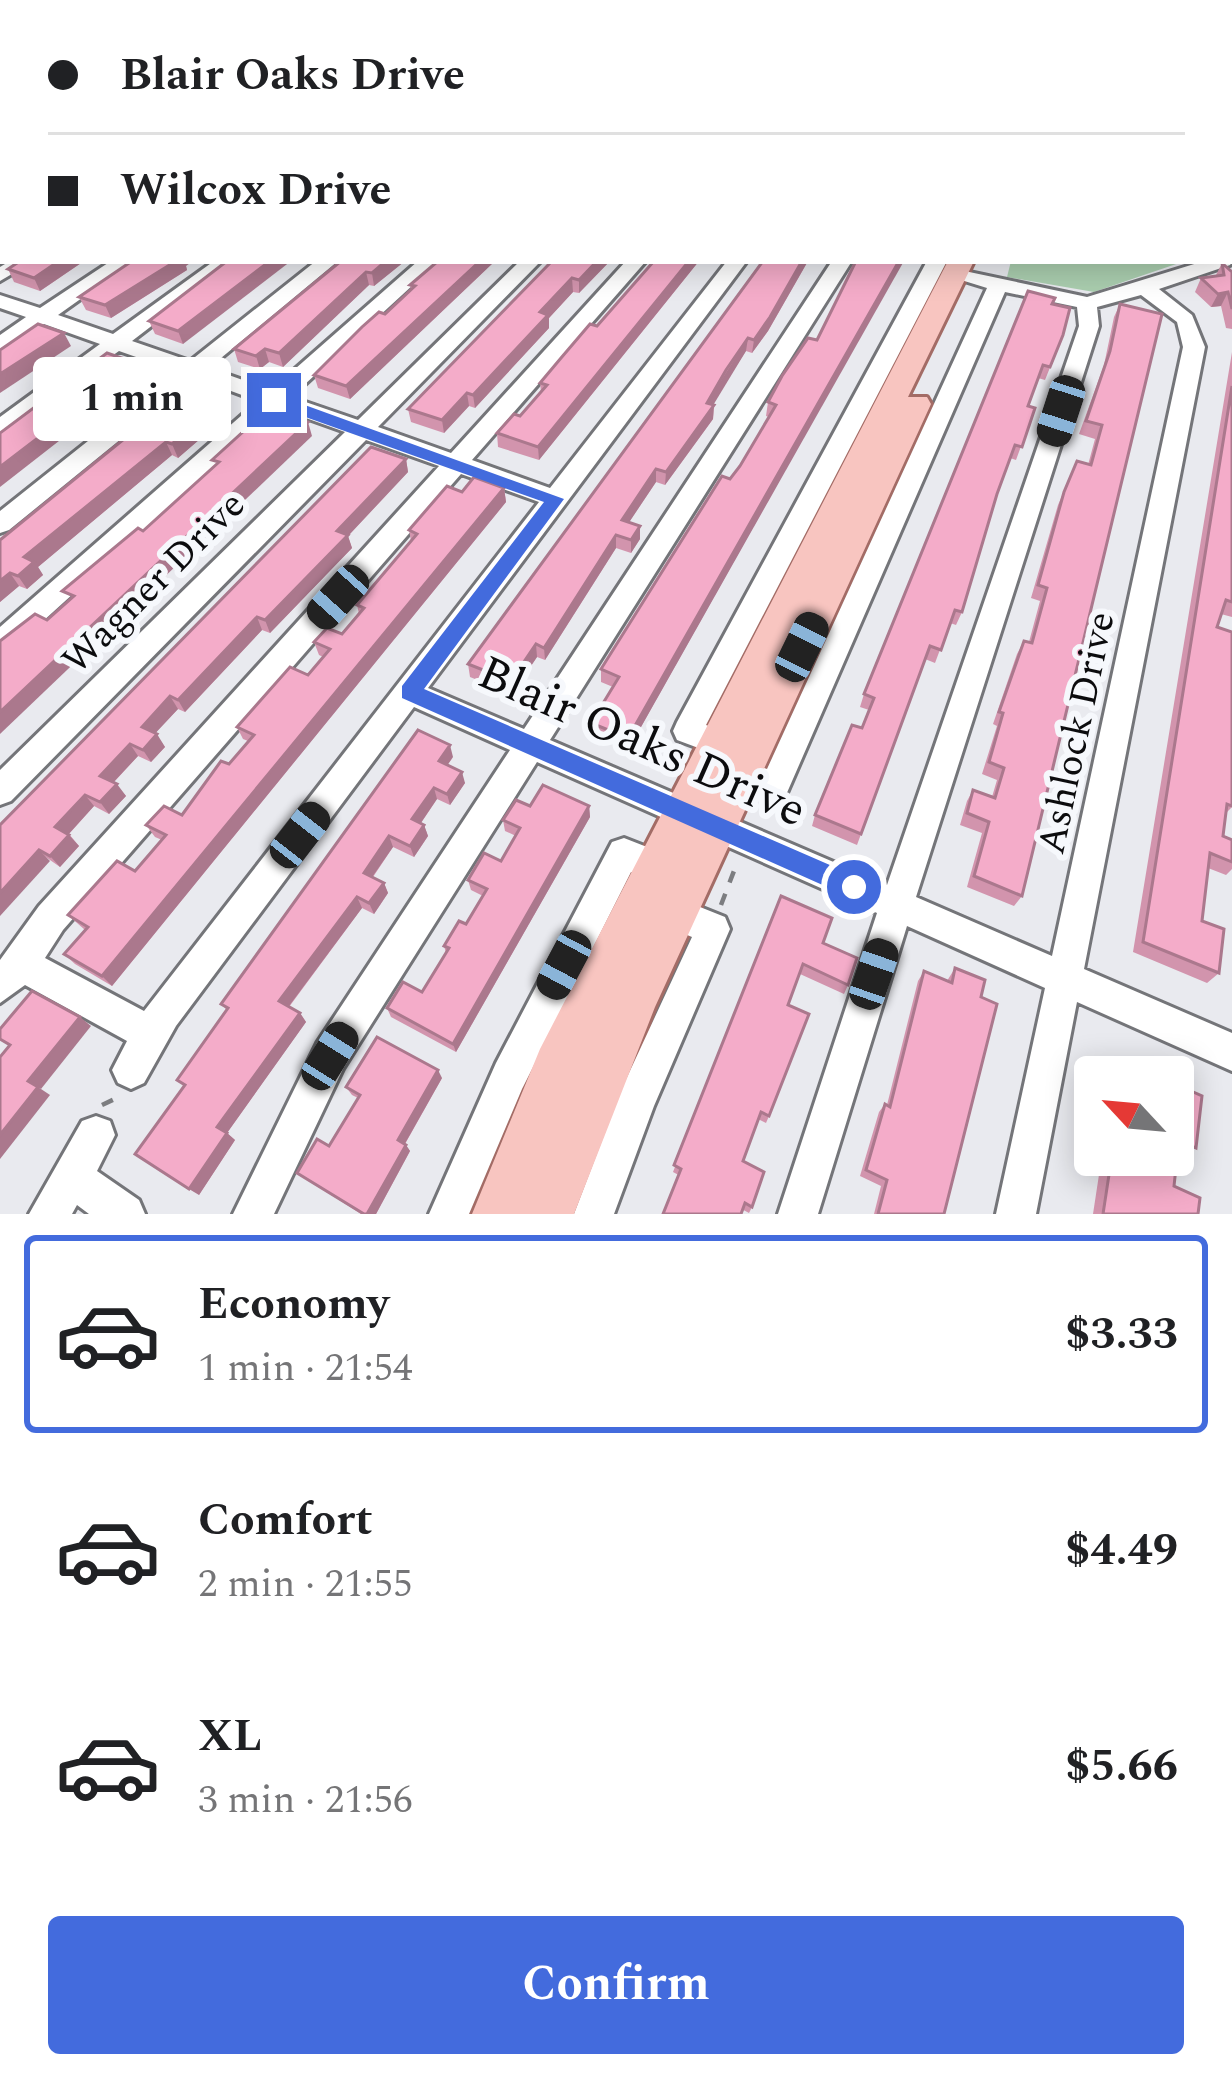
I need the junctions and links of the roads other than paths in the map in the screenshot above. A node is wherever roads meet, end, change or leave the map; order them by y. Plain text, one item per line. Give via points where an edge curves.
1 (119, 264) edge
2 (222, 264) edge
3 (324, 264) edge
4 (426, 264) edge
5 (528, 264) edge
6 (633, 264) edge
7 (735, 264) edge
8 (840, 264) edge
9 (1226, 264) edge
10 (969, 271) edge
11 (1145, 289) junction
12 (0, 301) edge
13 (1087, 302) junction
14 (39, 317) junction
15 (112, 343) junction
16 (0, 344) edge
17 (192, 370) junction
18 (274, 400) junction
19 (0, 428) edge
20 (362, 431) junction
21 (455, 464) junction
22 (556, 499) junction
23 (0, 524) edge
24 (0, 643) edge
25 (410, 692) junction
26 (528, 745) junction
27 (731, 758) junction
28 (0, 791) edge
29 (700, 821) junction
30 (666, 890) junction
31 (896, 906) junction
32 (10, 975) edge
33 (1065, 979) junction
34 (151, 1034) junction
35 (1232, 1052) edge
36 (130, 1070) road end
37 (96, 1135) road end
38 (70, 1178) junction
39 (49, 1214) edge
40 (125, 1214) edge
41 (253, 1214) edge
42 (449, 1214) edge
43 (500, 1214) edge
44 (547, 1214) edge
45 (594, 1214) edge
46 (798, 1214) edge
47 (1016, 1214) edge

1 - 14 street
2 - 15 street
3 - 17 street
4 - 18 street
5 - 20 street, Wagner Drive
6 - 21 street
7 - 22 street
8 - 26 street
9 - 11 street
10 - 13 street
10 - 27 main road
10 - 27 street via 688,731
11 - 13 street
11 - 33 street, Ashlock Drive via 1188,320 1194,346
12 - 14 street
13 - 31 street via 1089,326
14 - 15 street
14 - 16 street
15 - 17 street
15 - 19 street
17 - 18 street
17 - 23 street
18 - 20 street
18 - 24 street
20 - 21 street
20 - 28 street, Wagner Drive
21 - 22 street
21 - 32 street via 51,918
22 - 25 street
25 - 26 street, Blair Oaks Drive
25 - 34 street
26 - 29 street, Blair Oaks Drive
26 - 41 street via 330,1056
27 - 29 main road
29 - 30 main road
29 - 31 street, Blair Oaks Drive
30 - 42 street via 624,853 544,1002
30 - 43 main road via 558,1067
30 - 44 main road
30 - 45 street via 713,929
31 - 33 street, Blair Oaks Drive
31 - 46 street
32 - 34 street
33 - 35 street, Blair Oaks Drive
33 - 47 street, Ashlock Drive
34 - 36 street
37 - 38 street
38 - 39 street
38 - 40 street

